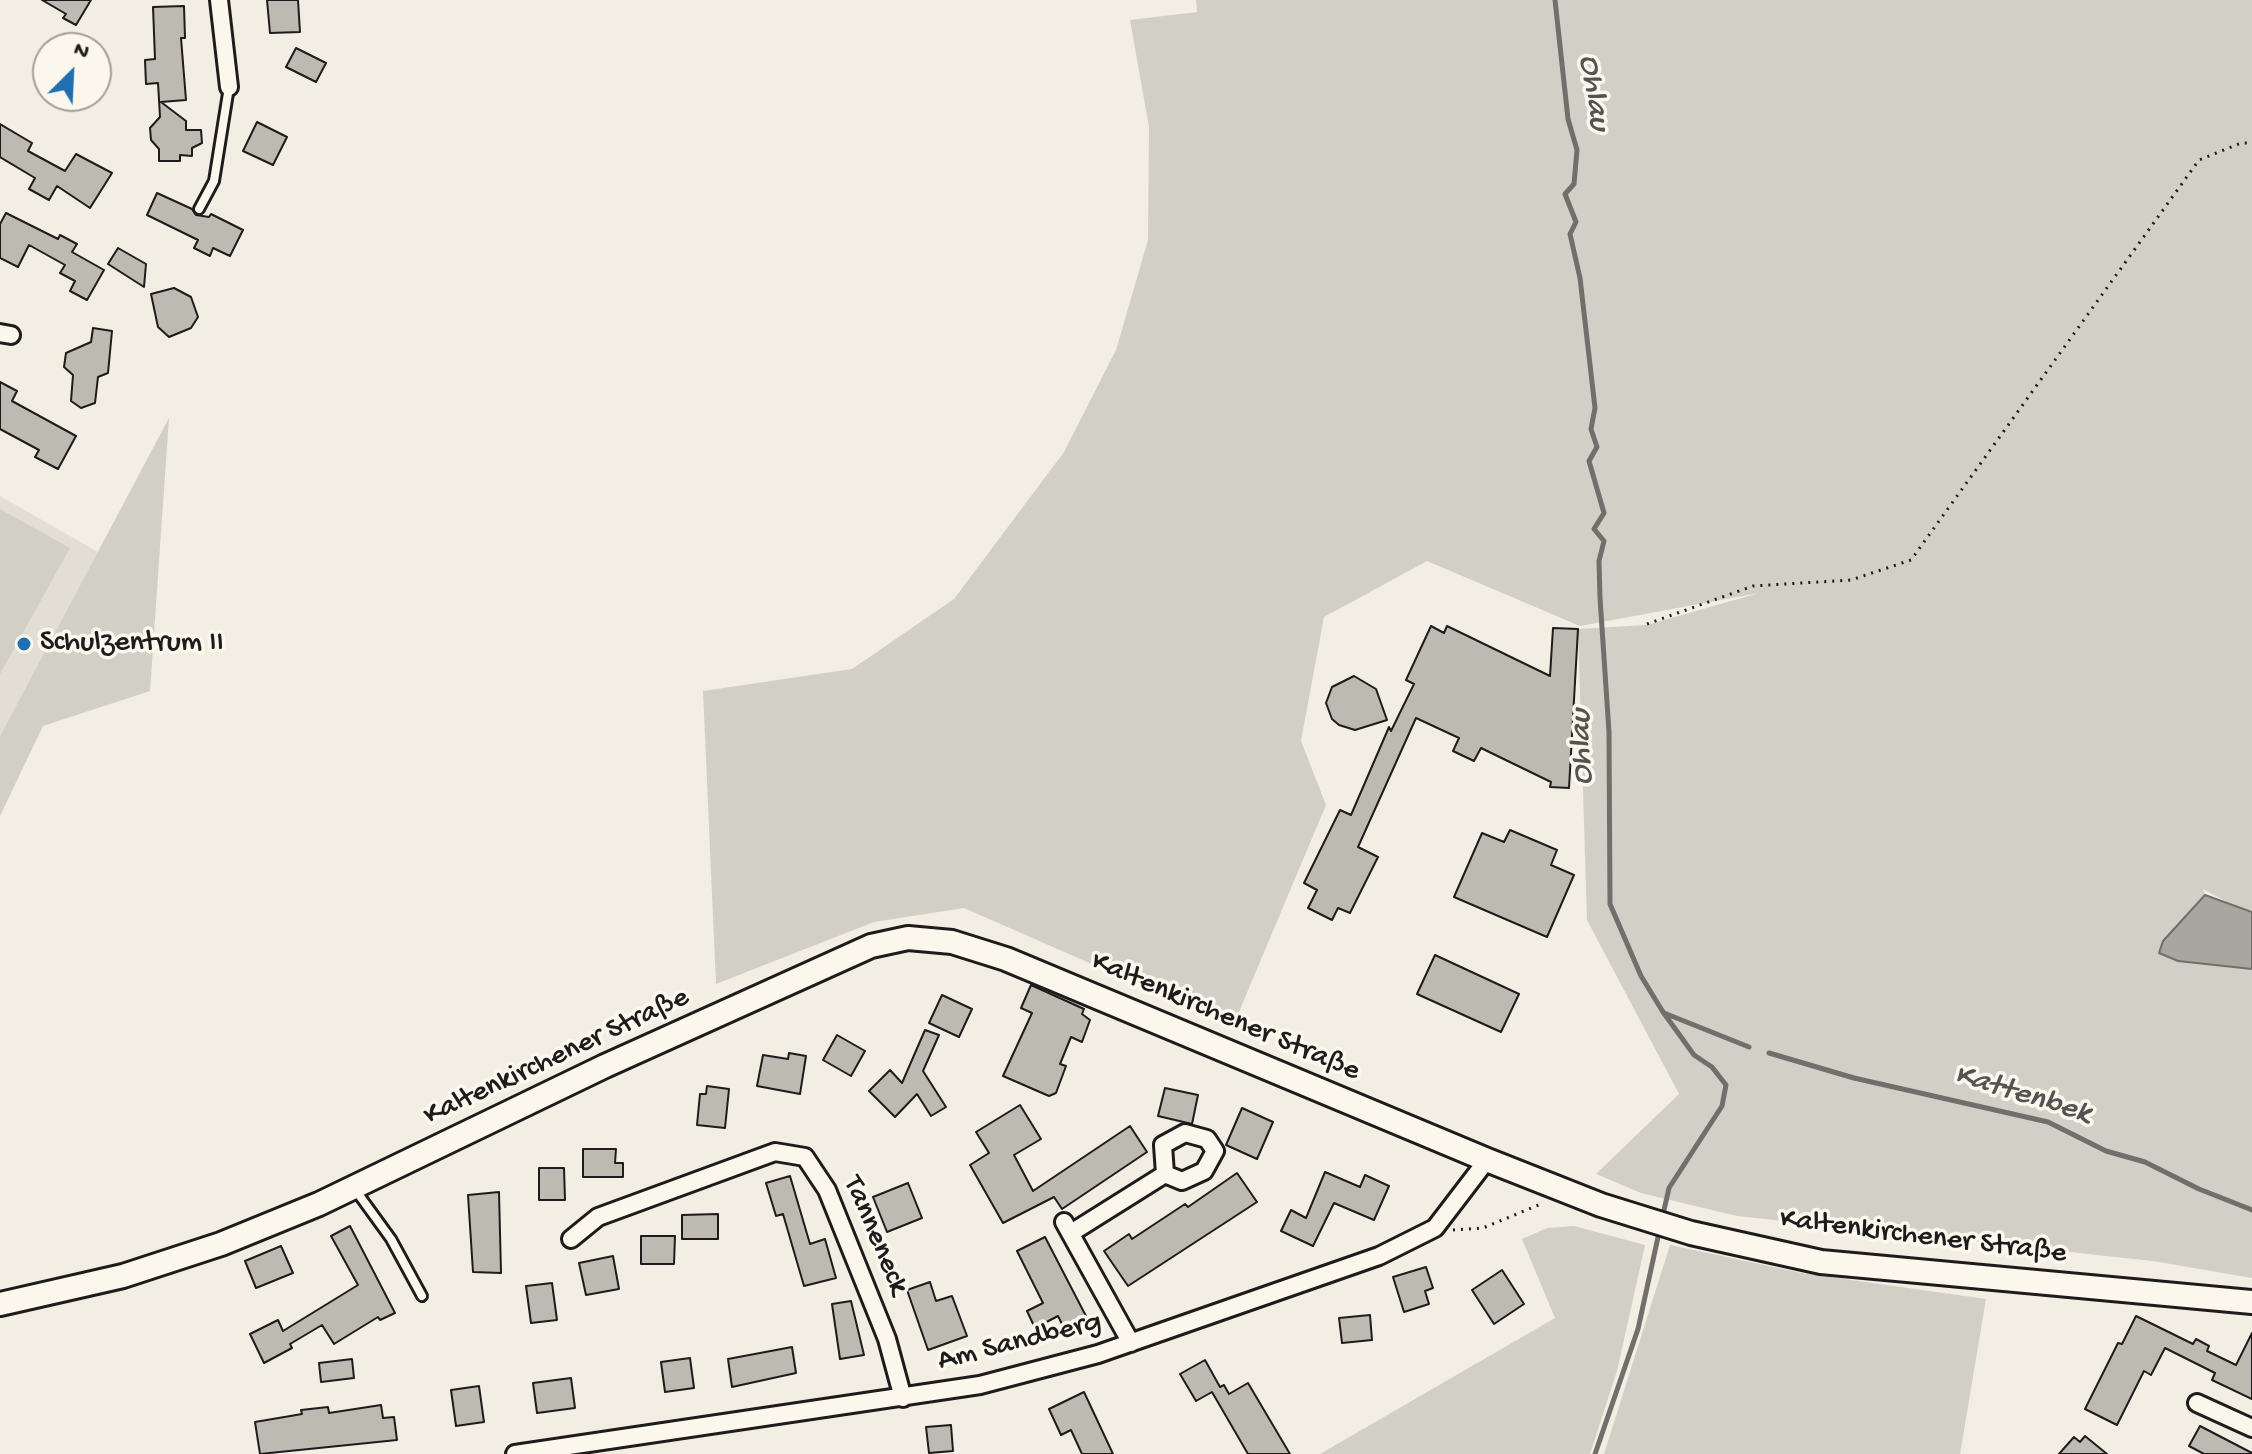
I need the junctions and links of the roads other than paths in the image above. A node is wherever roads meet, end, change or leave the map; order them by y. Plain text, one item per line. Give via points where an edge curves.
1 (219, 0) edge
2 (229, 87) joint
3 (199, 209) dead end
4 (1487, 1160) junction
5 (1165, 1174) dead end
6 (353, 1187) junction
7 (571, 1239) dead end
8 (422, 1296) dead end
9 (2252, 1302) edge
10 (0, 1304) edge
11 (1131, 1343) junction
12 (903, 1398) junction
13 (2197, 1403) dead end
14 (2252, 1428) edge
15 (552, 1451) edge
16 (515, 1454) edge

1 - 2 street
2 - 3 lane via 214,181
4 - 6 main road, Kaltenkirchener Straße via 1006,959 952,942 908,938 871,946
4 - 9 main road, Kaltenkirchener Straße via 1645,1219 1821,1262
4 - 11 street, Am Sandberg via 1435,1228 1379,1256
5 - 11 street via 1068,1228
6 - 8 lane via 391,1239
6 - 10 main road, Kaltenkirchener Straße via 221,1244 123,1276
7 - 12 street, Tanneneck via 598,1217 775,1152 805,1157 827,1190 887,1339
11 - 12 street, Am Sandberg via 980,1385
12 - 15 street, Am Sandberg
13 - 14 street
15 - 16 street, Am Sandberg

